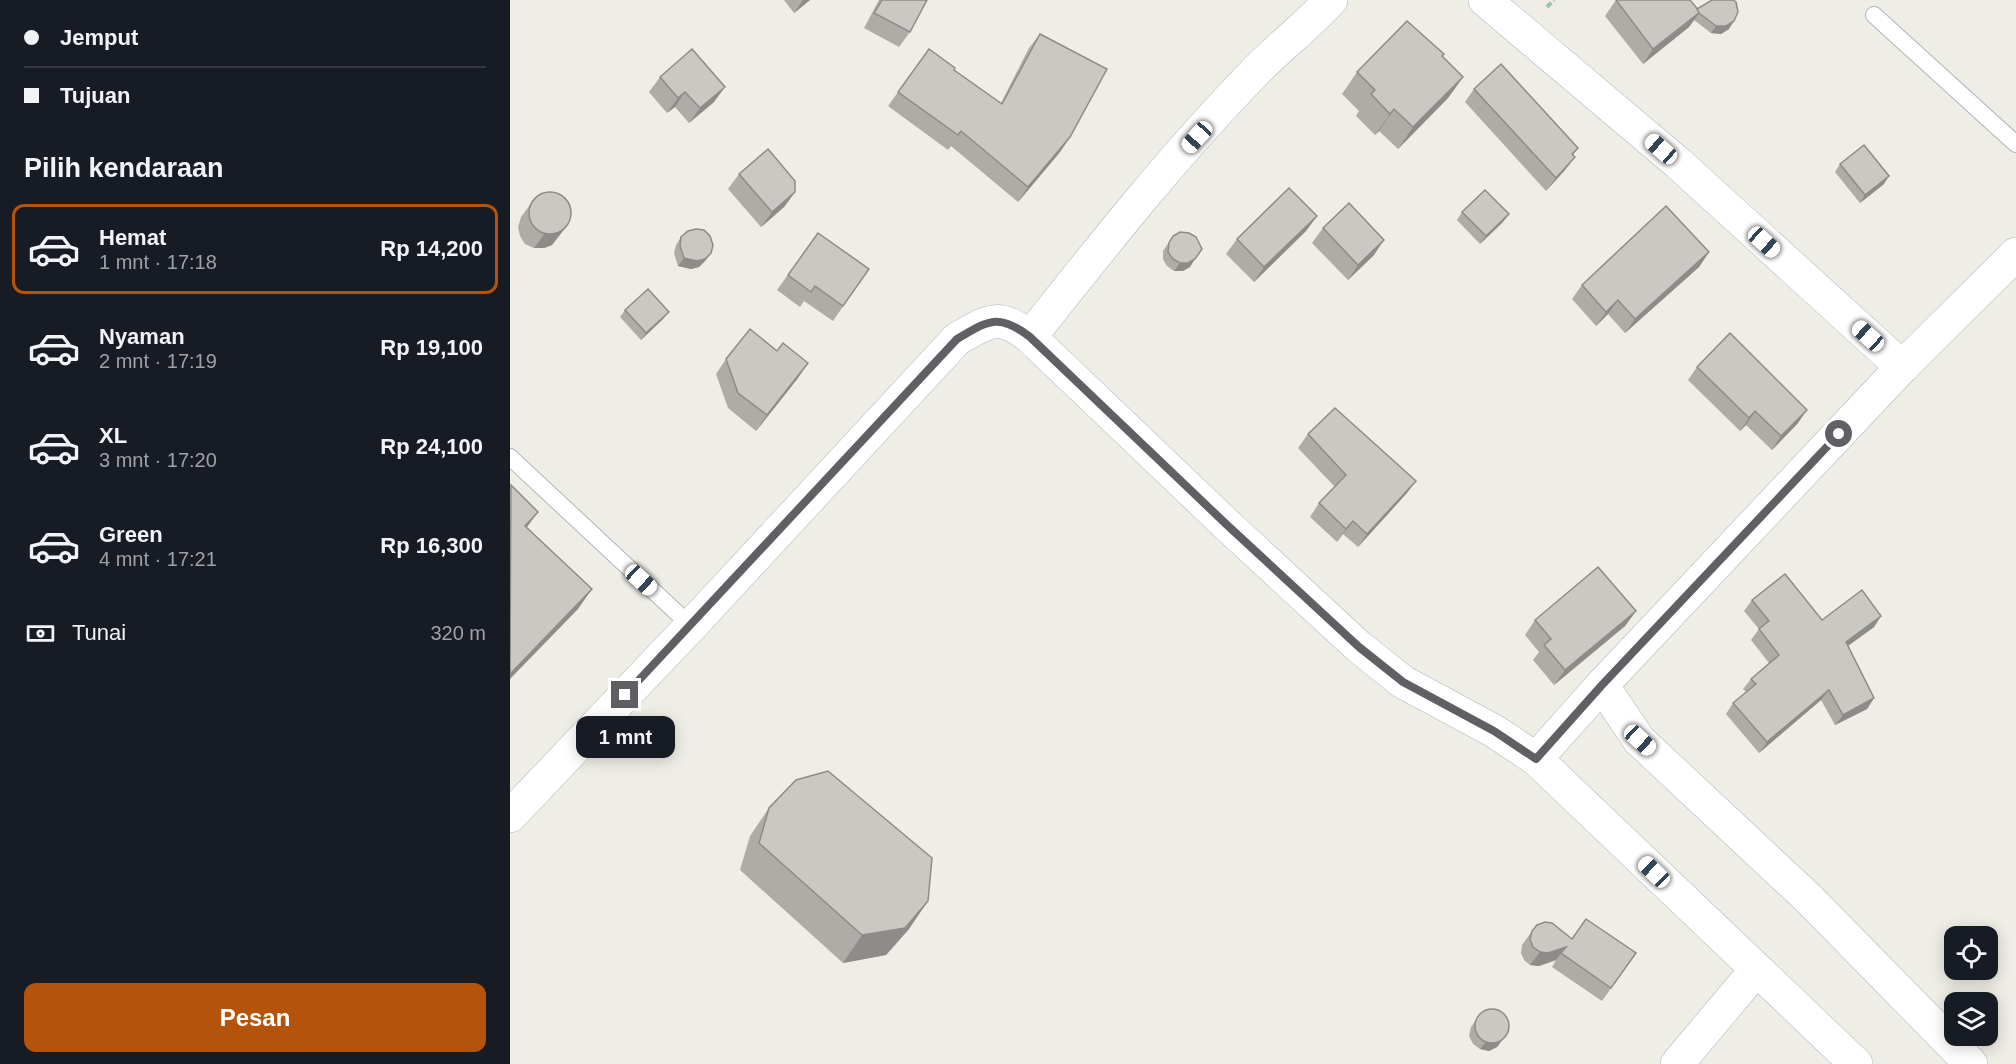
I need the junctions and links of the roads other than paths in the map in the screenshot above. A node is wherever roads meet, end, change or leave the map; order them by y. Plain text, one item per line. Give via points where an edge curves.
1 (1331, 0) edge
2 (1485, 0) edge
3 (1874, 15) dead end
4 (2016, 144) edge
5 (2016, 254) edge
6 (1030, 337) junction
7 (1902, 367) junction
8 (510, 457) edge
9 (691, 626) junction
10 (1602, 685) junction
11 (1536, 759) junction
12 (510, 816) edge
13 (1756, 970) junction
14 (1677, 1064) edge
15 (1856, 1064) edge
16 (1971, 1064) edge

1 - 6 street via 1256,71 1122,219
2 - 7 street via 1678,164
3 - 4 lane
5 - 7 street
6 - 9 street via 1019,328 988,321 957,339
6 - 11 street via 1359,647 1403,682 1494,731
7 - 10 street
8 - 9 lane
9 - 12 street
10 - 11 street
10 - 16 street via 1640,740 1809,899
11 - 13 street
13 - 14 street
13 - 15 street

